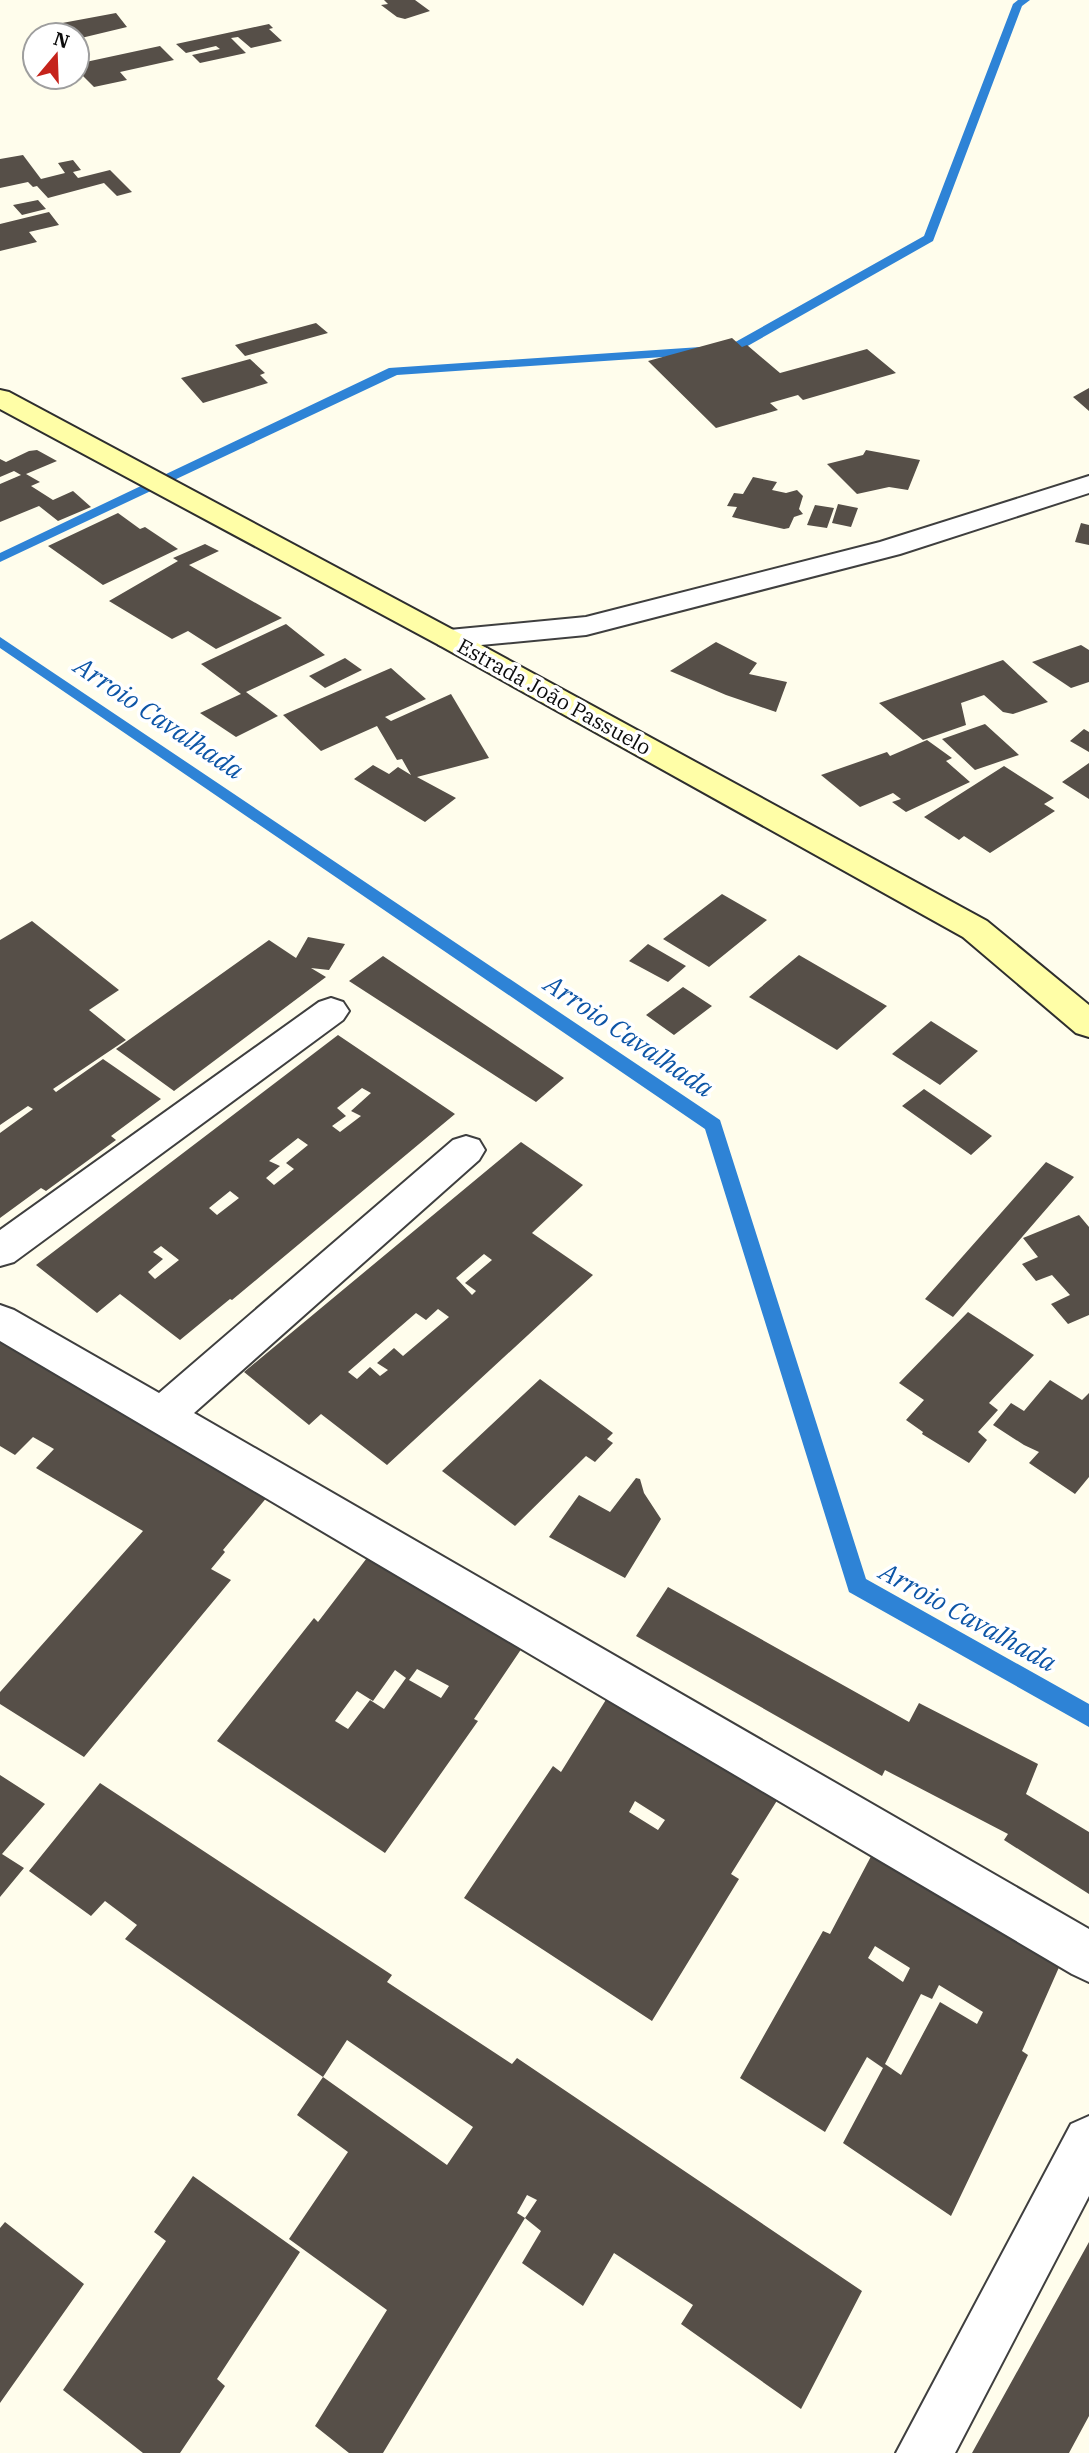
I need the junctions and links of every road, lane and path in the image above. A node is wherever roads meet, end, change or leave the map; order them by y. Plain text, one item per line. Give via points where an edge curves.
1 (0, 398) edge
2 (1089, 484) edge
3 (449, 639) junction
4 (331, 1011) dead end
5 (1089, 1024) edge
6 (466, 1150) dead end
7 (0, 1251) edge
8 (0, 1321) edge
9 (163, 1415) junction
10 (1089, 1957) edge
11 (1089, 2142) edge
12 (924, 2453) edge

1 - 3 street, Estrada João Passuelo
2 - 3 street via 890,548 586,626
3 - 5 street, Estrada João Passuelo via 975,929
4 - 7 street
6 - 9 street
8 - 9 street
9 - 10 street
11 - 12 street

